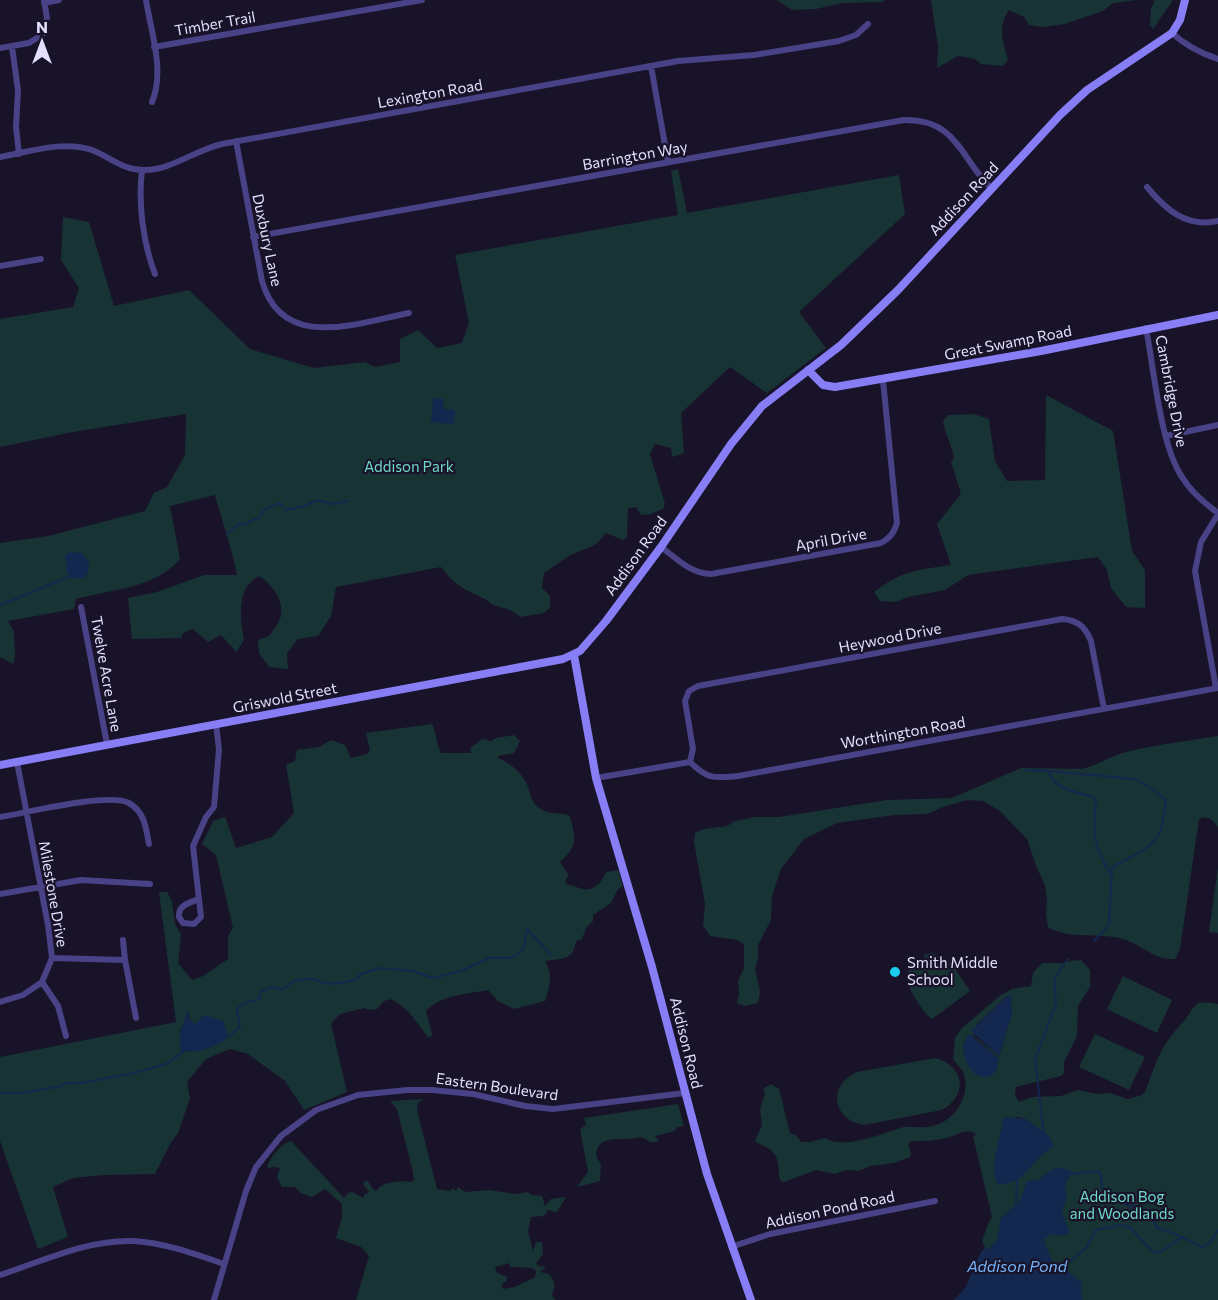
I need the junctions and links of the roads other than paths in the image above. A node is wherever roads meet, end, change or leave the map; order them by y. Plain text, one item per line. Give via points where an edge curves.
1 (58, 0) edge
2 (146, 0) edge
3 (422, 0) edge
4 (1185, 0) edge
5 (44, 1) edge
6 (868, 24) dead end
7 (1172, 33) junction
8 (12, 47) junction
9 (154, 47) junction
10 (0, 48) edge
11 (1218, 59) edge
12 (651, 66) junction
13 (152, 102) dead end
14 (236, 141) junction
15 (19, 154) junction
16 (0, 157) edge
17 (669, 162) junction
18 (142, 170) junction
19 (1146, 187) dead end
20 (992, 189) junction
21 (1218, 221) edge
22 (254, 237) junction
23 (41, 259) dead end
24 (0, 266) edge
25 (155, 274) dead end
26 (408, 313) dead end
27 (1218, 315) edge
28 (1146, 328) junction
29 (808, 370) junction
30 (883, 380) junction
31 (1218, 425) edge
32 (1166, 436) junction
33 (1218, 513) edge
34 (661, 547) junction
35 (81, 607) dead end
36 (574, 655) junction
37 (1217, 688) edge
38 (1104, 709) junction
39 (216, 724) junction
40 (107, 744) junction
41 (17, 762) junction
42 (690, 762) junction
43 (0, 765) edge
44 (596, 778) junction
45 (27, 813) junction
46 (0, 818) edge
47 (149, 844) dead end
48 (150, 884) dead end
49 (41, 886) junction
50 (0, 894) edge
51 (199, 899) junction
52 (123, 940) dead end
53 (52, 958) junction
54 (125, 960) junction
55 (42, 982) junction
56 (0, 1002) edge
57 (136, 1018) dead end
58 (66, 1036) dead end
59 (685, 1093) junction
60 (935, 1201) dead end
61 (731, 1247) junction
62 (224, 1264) junction
63 (0, 1275) edge
64 (214, 1300) edge
65 (751, 1300) edge

1 - 5 street
2 - 9 street
3 - 9 street, Timber Trail
4 - 7 main road
5 - 8 street via 47,22 43,34 33,42
6 - 12 street, Lexington Road via 839,41
7 - 11 street via 1184,44
7 - 20 main road, Addison Road via 1087,90
8 - 10 street
8 - 15 street via 19,98
9 - 13 street via 158,77
12 - 14 street, Lexington Road
12 - 17 street
14 - 18 street, Lexington Road via 203,149 165,167
14 - 22 street, Duxbury Lane
15 - 16 street, Lexington Road
15 - 18 street, Lexington Road via 75,147
17 - 20 street, Barrington Way via 919,120 951,136
17 - 22 street, Barrington Way
18 - 25 street via 142,209
19 - 21 street via 1164,208 1180,216 1210,223
20 - 29 main road, Addison Road via 898,290 841,345
22 - 26 street, Duxbury Lane via 266,295 278,311 294,322 328,328
23 - 24 street
27 - 28 main road, Great Swamp Road
28 - 30 main road, Great Swamp Road
28 - 32 street, Cambridge Drive
29 - 30 main road, Great Swamp Road via 830,387
29 - 34 main road, Addison Road via 746,423
30 - 34 street, April Drive via 897,523 888,539 711,574 693,571
31 - 32 street
32 - 33 street, Cambridge Drive via 1182,477
33 - 37 street via 1201,542 1195,572
34 - 36 main road, Addison Road via 592,638
35 - 40 street, Twelve Acre Lane
36 - 39 main road, Griswold Street
36 - 44 main road, Addison Road
37 - 38 street, Worthington Road
38 - 42 street, Worthington Road via 738,776 714,777 701,773
38 - 42 street, Heywood Drive via 1087,631 1072,620 1062,619 698,686 689,691 685,701 693,749
39 - 40 main road, Griswold Street
39 - 51 street via 219,749 214,807 193,846
40 - 41 main road, Griswold Street
41 - 43 main road, Griswold Street
41 - 45 street, Milestone Drive
42 - 44 street
44 - 59 main road, Addison Road
45 - 46 street
45 - 47 street via 119,800 139,812
45 - 49 street, Milestone Drive
48 - 49 street via 81,880
49 - 50 street
49 - 53 street, Milestone Drive
51 - 51 street via 180,909 183,923 192,925 200,919
52 - 54 street
53 - 54 street
53 - 55 street, Milestone Drive
54 - 57 street
55 - 56 street via 23,995
55 - 58 street via 58,1006
59 - 61 main road, Addison Road
59 - 62 street, Eastern Boulevard via 553,1109 432,1090 376,1092 340,1100 293,1125 256,1167
60 - 61 street, Addison Pond Road via 770,1234
61 - 65 main road, Addison Road
62 - 63 street via 152,1243 116,1242 85,1247
62 - 64 street, Eastern Boulevard

